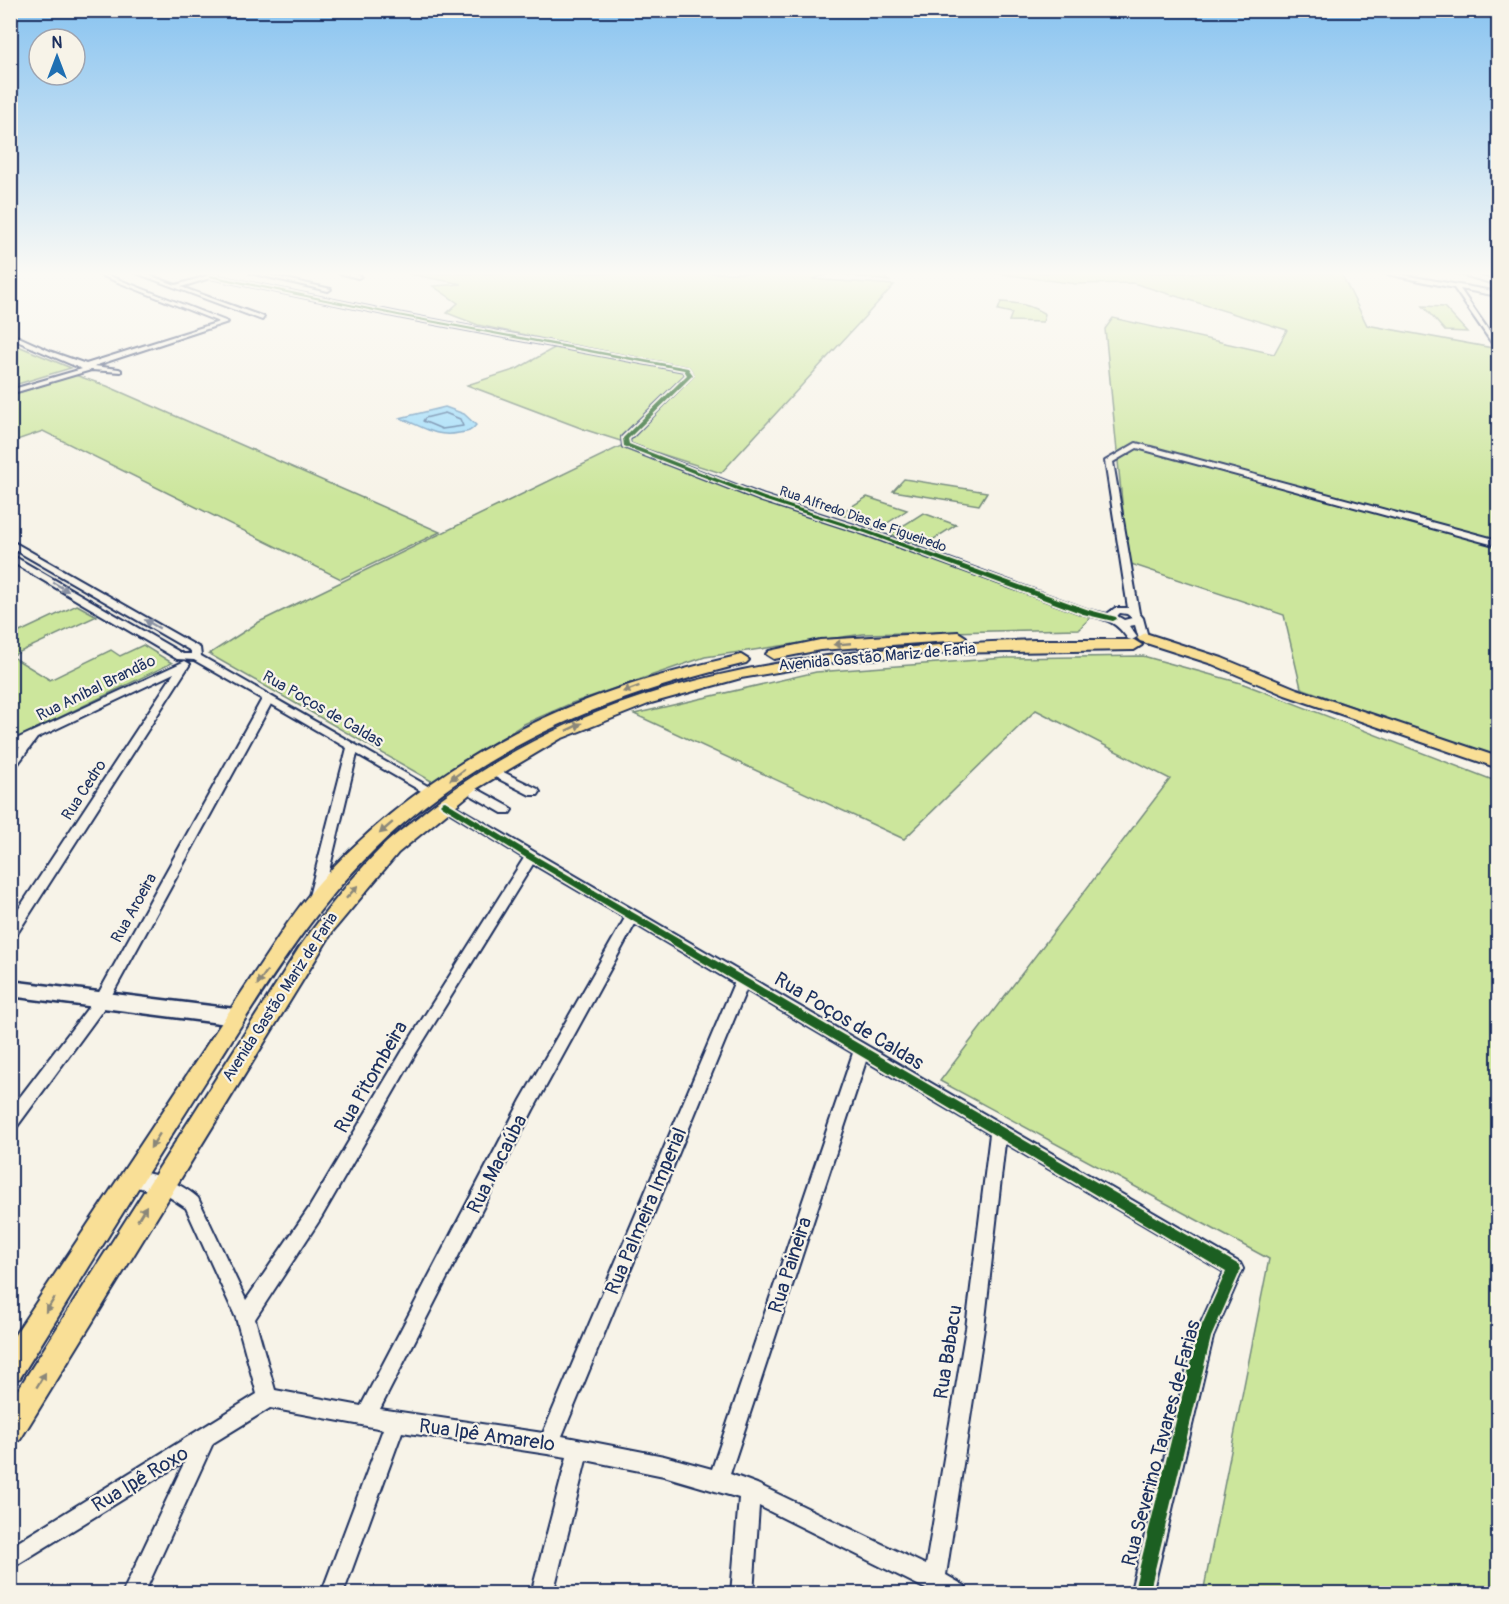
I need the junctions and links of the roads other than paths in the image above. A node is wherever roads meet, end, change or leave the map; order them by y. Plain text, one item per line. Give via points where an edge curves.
1 (40, 348) edge
2 (155, 348) edge
3 (575, 348) edge
4 (88, 368) junction
5 (116, 373) dead end
6 (10, 390) edge
7 (10, 543) edge
8 (1498, 543) edge
9 (10, 557) edge
10 (1136, 615) junction
11 (1118, 621) junction
12 (1138, 640) junction
13 (196, 657) junction
14 (185, 664) junction
15 (268, 699) junction
16 (35, 736) junction
17 (536, 738) junction
18 (10, 747) edge
19 (353, 747) junction
20 (1498, 763) edge
21 (10, 766) edge
22 (493, 771) junction
23 (468, 788) junction
24 (534, 792) dead end
25 (439, 798) junction
26 (506, 810) dead end
27 (531, 857) junction
28 (314, 901) junction
29 (634, 915) junction
30 (10, 934) edge
31 (743, 980) junction
32 (10, 987) edge
33 (102, 1000) junction
34 (235, 1017) junction
35 (862, 1050) junction
36 (10, 1123) edge
37 (998, 1130) junction
38 (130, 1179) junction
39 (160, 1184) junction
40 (1234, 1269) joint
41 (245, 1317) junction
42 (10, 1368) edge
43 (268, 1398) junction
44 (366, 1416) junction
45 (396, 1422) junction
46 (10, 1430) edge
47 (205, 1440) junction
48 (549, 1443) junction
49 (579, 1449) junction
50 (718, 1480) junction
51 (750, 1491) junction
52 (10, 1559) edge
53 (934, 1580) junction
54 (133, 1593) edge
55 (332, 1593) edge
56 (542, 1593) edge
57 (742, 1593) edge
58 (957, 1593) edge
59 (1141, 1593) edge

1 - 4 street
2 - 4 street
3 - 11 street, Rua Alfredo Dias de Figueiredo via 690,372 625,439 626,445 762,498
4 - 5 street via 97,375
4 - 6 street
13 -> 7 street, Rua Poços de Caldas via 196,650
8 - 10 street via 1136,445 1109,461
9 -> 13 street, Rua Poços de Caldas via 181,657
10 - 11 street via 1133,622
10 - 11 street via 1118,610 1111,613
10 - 12 street
11 - 12 street
12 - 17 main road, Avenida Gastão Mariz de Faria via 787,663 642,698
12 - 20 main road, Avenida Gastão Mariz de Faria via 1217,661 1291,692
13 - 14 street, Rua Aníbal Brandão
13 - 15 street, Rua Poços de Caldas
14 - 16 street, Rua Aníbal Brandão
14 - 30 street, Rua Cedro
15 - 19 street, Rua Poços de Caldas
15 - 33 street, Rua Aroeira
16 - 18 street, Rua Aníbal Brandão
16 - 21 street
17 - 22 main road, Avenida Gastão Mariz de Faria
17 -> 25 main road, Avenida Gastão Mariz de Faria via 470,765
19 - 25 street, Rua Poços de Caldas
19 - 28 street
22 - 23 main road, Avenida Gastão Mariz de Faria
22 - 24 street
23 - 25 main road, Avenida Gastão Mariz de Faria
23 - 26 street
25 - 27 street, Rua Poços de Caldas
25 -> 28 main road, Avenida Gastão Mariz de Faria via 375,838
39 -> 25 main road, Avenida Gastão Mariz de Faria via 330,918
27 - 29 street, Rua Poços de Caldas
27 - 41 street, Rua Pitombeira via 315,1213
28 -> 34 main road, Avenida Gastão Mariz de Faria
29 - 31 street, Rua Poços de Caldas
29 - 44 street, Rua Macaúba via 527,1105
31 - 35 street, Rua Poços de Caldas
31 - 48 street, Rua Palmeira Imperial
32 - 33 main road
33 - 34 main road
33 - 36 street, Rua Aroeira
34 -> 38 main road, Avenida Gastão Mariz de Faria
35 - 37 street, Rua Poços de Caldas
35 - 50 street, Rua Paineira
37 - 40 street, Rua Poços de Caldas
37 - 53 street, Rua Babacu via 975,1328
38 - 39 street
38 -> 42 main road, Avenida Gastão Mariz de Faria
39 - 41 street via 182,1192 192,1203
46 -> 39 main road, Avenida Gastão Mariz de Faria
40 - 59 street, Rua Severino Tavares de Farias via 1204,1336
41 - 43 street
43 - 44 street, Rua Ipê Amarelo
43 - 47 street, Rua Ipê Roxo
44 - 45 street, Rua Ipê Amarelo
45 - 48 street, Rua Ipê Amarelo
45 - 55 street
47 - 52 street, Rua Ipê Roxo
47 - 54 street
48 - 49 street, Rua Ipê Amarelo
49 - 50 street, Rua Ipê Amarelo
49 - 56 street
50 - 51 street, Rua Ipê Amarelo
51 - 53 street, Rua Ipê Amarelo
51 - 57 street
53 - 58 street, Rua Ipê Amarelo

